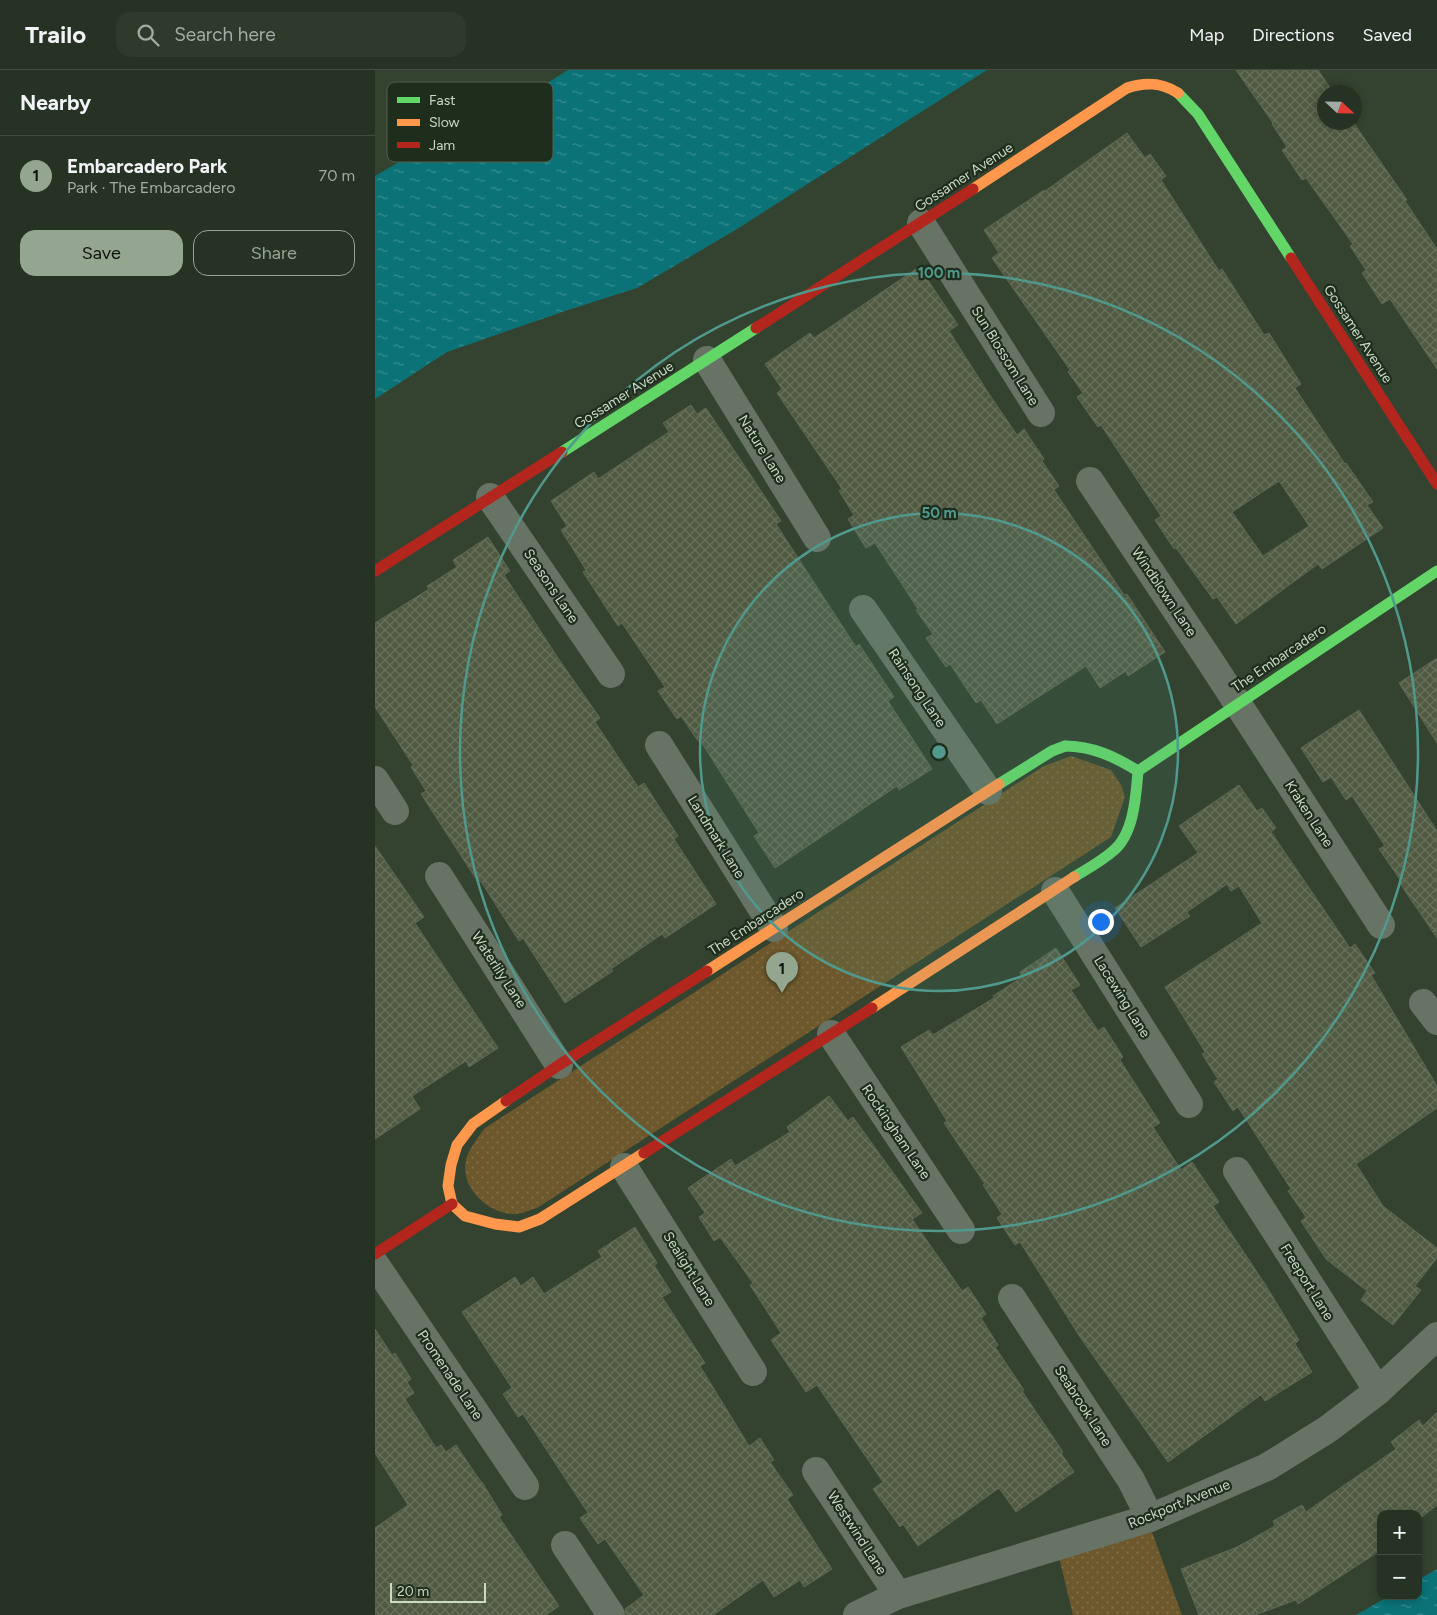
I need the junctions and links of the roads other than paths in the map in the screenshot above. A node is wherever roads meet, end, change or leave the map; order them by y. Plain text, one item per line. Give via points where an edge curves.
1 (921, 223) junction
2 (707, 360) junction
3 (1041, 413) dead end
4 (1090, 481) dead end
5 (1437, 484) edge
6 (490, 497) junction
7 (817, 538) dead end
8 (375, 571) edge
9 (1437, 571) edge
10 (863, 609) dead end
11 (611, 674) dead end
12 (1237, 703) junction
13 (659, 745) dead end
14 (1138, 771) junction
15 (375, 780) edge
16 (988, 791) junction
17 (395, 811) dead end
18 (439, 876) dead end
19 (1055, 891) junction
20 (1381, 925) dead end
21 (774, 928) junction
22 (831, 1034) junction
23 (559, 1065) junction
24 (1189, 1104) dead end
25 (624, 1167) junction
26 (1237, 1171) dead end
27 (452, 1204) junction
28 (961, 1230) dead end
29 (375, 1254) edge
30 (375, 1264) edge
31 (1012, 1298) dead end
32 (1437, 1336) edge
33 (753, 1372) dead end
34 (1378, 1391) junction
35 (816, 1470) dead end
36 (525, 1486) dead end
37 (1150, 1518) junction
38 (565, 1545) dead end
39 (898, 1595) junction
40 (611, 1615) edge
41 (857, 1615) edge

1 - 2 street, Gossamer Avenue
1 - 3 street, Sun Blossom Lane
1 - 5 street, Gossamer Avenue via 1127,88 1152,83 1174,89 1198,114
2 - 6 street, Gossamer Avenue
2 - 7 street, Nature Lane
4 - 12 street, Windblown Lane
6 - 8 street, Gossamer Avenue
6 - 11 street, Seasons Lane
9 - 12 street, The Embarcadero
10 - 16 street, Rainsong Lane
12 - 14 street, The Embarcadero
12 - 20 street, Kraken Lane
13 - 21 street, Landmark Lane
14 - 16 street, The Embarcadero via 1112,756 1081,746 1065,746 1051,751
14 - 19 street via 1136,802 1129,830 1114,851
15 - 17 street
16 - 21 street, The Embarcadero
18 - 23 street, Waterlily Lane
19 - 22 street
19 - 24 street, Lacewing Lane
21 - 23 street, The Embarcadero
22 - 25 street
22 - 28 street, Rockingham Lane
23 - 27 street, The Embarcadero via 473,1124 457,1145 451,1165 448,1186
25 - 27 street via 540,1220 519,1227 465,1216
25 - 33 street, Sealight Lane
26 - 34 street, Freeport Lane
27 - 29 street
30 - 36 street, Promenade Lane
31 - 37 street, Seabrook Lane via 1131,1480
32 - 34 street, Rockport Avenue
34 - 37 street, Rockport Avenue via 1328,1430 1267,1467
35 - 39 street, Westwind Lane
37 - 39 street, Rockport Avenue
38 - 40 street
39 - 41 street, Rockport Avenue

